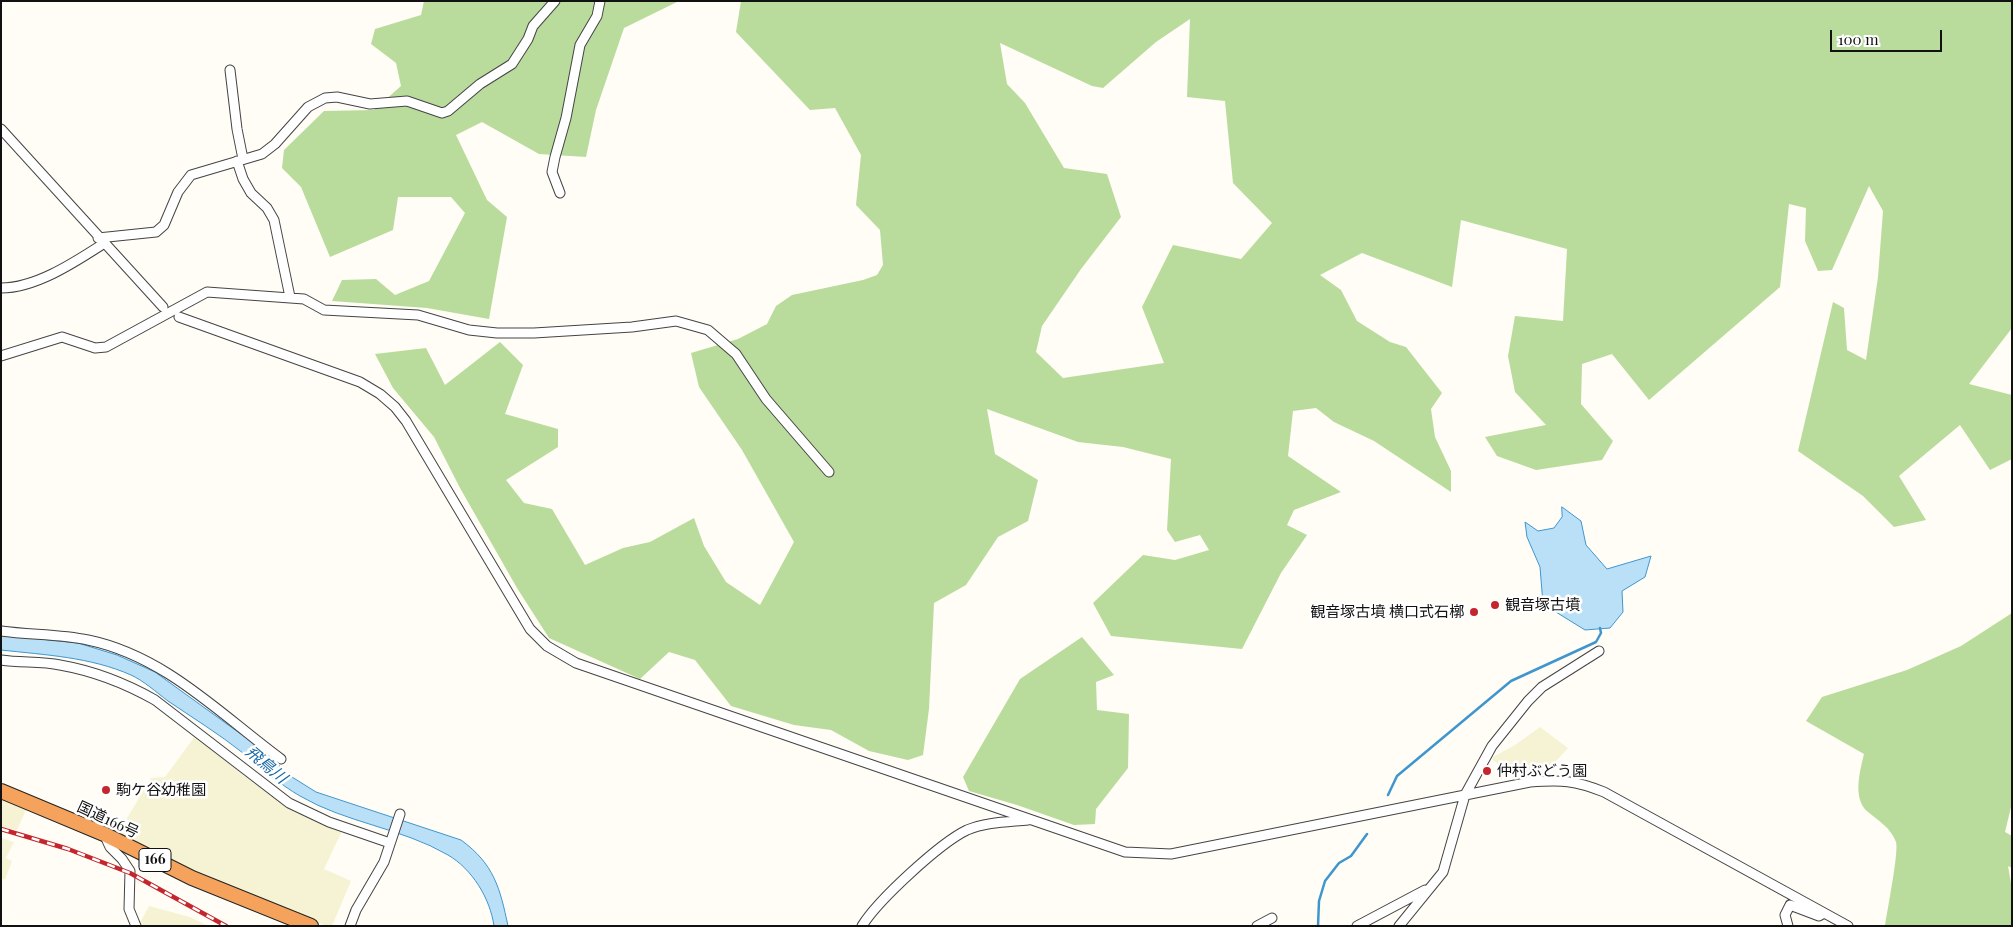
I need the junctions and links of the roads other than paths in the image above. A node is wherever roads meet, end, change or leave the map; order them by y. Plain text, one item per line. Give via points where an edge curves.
1 (556, 1) edge
2 (600, 1) edge
3 (230, 70) dead end
4 (1, 129) edge
5 (240, 160) junction
6 (560, 193) dead end
7 (100, 241) junction
8 (1, 288) edge
9 (290, 297) junction
10 (163, 307) dead end
11 (179, 317) dead end
12 (1, 356) edge
13 (829, 472) dead end
14 (1, 631) edge
15 (1599, 651) dead end
16 (1, 660) edge
17 (281, 759) dead end
18 (1, 792) edge
19 (1465, 795) junction
20 (399, 816) dead end
21 (1032, 820) junction
22 (104, 834) junction
23 (392, 839) junction
24 (1432, 886) junction
25 (1824, 913) junction
26 (1272, 918) dead end
27 (136, 926) edge
28 (311, 926) edge
29 (350, 926) edge
30 (862, 926) edge
31 (1257, 926) edge
32 (1357, 926) edge
33 (1399, 926) edge
34 (1788, 926) edge
35 (1848, 926) edge

1 - 5 street via 533,26 512,64 480,84 448,111 442,113 407,101 370,104 336,96 325,98 308,107 269,150
2 - 6 street via 597,16 580,45 555,157 552,172
3 - 5 street
4 - 7 street
5 - 7 street via 191,175 178,192 164,225 156,232
5 - 9 street via 243,179 274,220
7 - 8 street via 72,264 46,277
7 - 10 street
9 - 12 street via 207,292 106,347 95,348 62,337
9 - 13 street via 304,299 324,310 418,315 469,330 497,333 632,327 676,321 695,325 708,330 736,354 766,399
11 - 21 street via 360,382 395,407 418,439 522,619 547,646 576,663
14 - 17 street via 87,639 131,653 187,685
15 - 19 street via 1542,687 1528,702 1492,746
16 - 23 street via 59,664 134,688 155,700 289,803 329,822
18 - 22 highway, 国道166号 / 166
19 - 21 street via 1171,854 1125,852
19 - 24 street via 1443,872
19 - 25 street via 1530,782 1578,782 1604,792
20 - 23 street
21 - 30 street via 982,825 955,837 885,898
22 - 27 street via 110,847 130,871 129,909
22 - 28 highway, 国道166号 / 166 via 192,878
23 - 29 street via 384,862
24 - 32 street
24 - 33 street
25 - 34 street via 1820,916 1809,914 1790,905 1785,915
25 - 35 street
26 - 31 street

